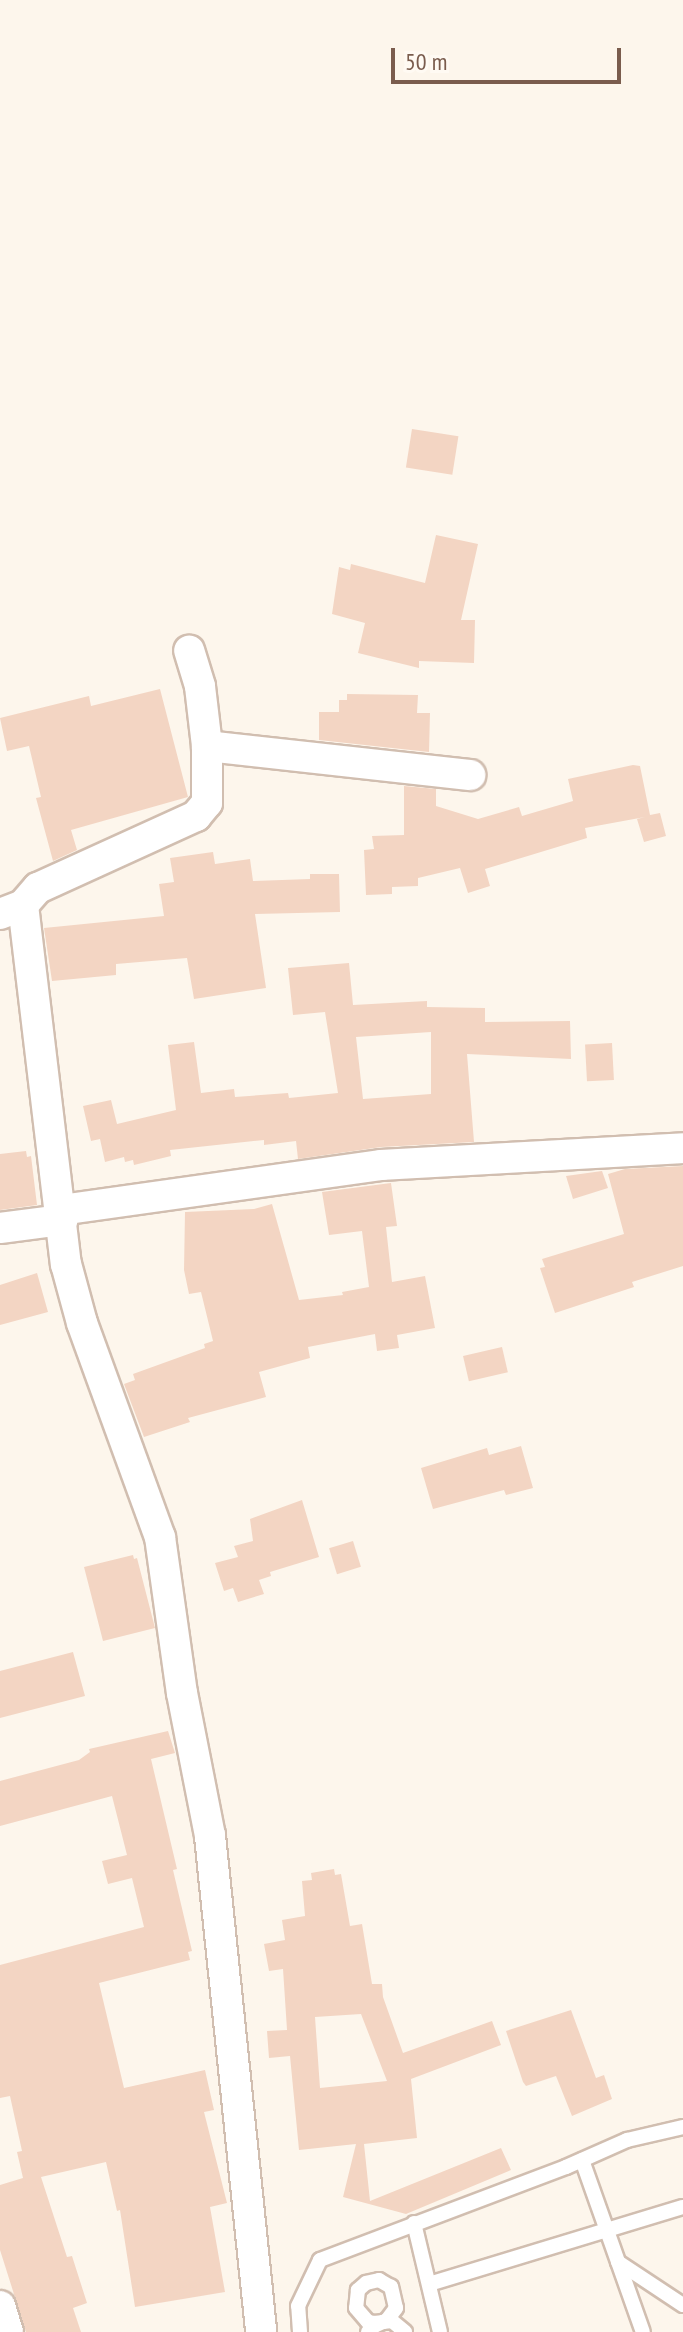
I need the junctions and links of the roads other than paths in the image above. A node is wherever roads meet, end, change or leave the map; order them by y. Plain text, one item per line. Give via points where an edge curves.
1 (189, 651) dead end
2 (207, 746) junction
3 (470, 775) dead end
4 (12, 909) edge
5 (683, 1148) edge
6 (61, 1215) junction
7 (0, 1228) edge
8 (683, 2127) edge
9 (582, 2160) junction
10 (683, 2207) edge
11 (414, 2223) junction
12 (606, 2230) junction
13 (618, 2262) junction
14 (429, 2284) junction
15 (683, 2305) edge
16 (0, 2306) edge
17 (8, 2332) edge
18 (261, 2332) edge
19 (300, 2332) edge
20 (368, 2332) edge
21 (405, 2332) edge
22 (440, 2332) edge
23 (643, 2332) edge

1 - 2 street via 200,686
2 - 3 street
2 - 4 street via 207,803 196,816 38,888
4 - 6 street
5 - 6 street via 382,1165
6 - 7 street
6 - 18 street via 66,1264 82,1323 160,1537 182,1693 210,1836
8 - 9 lane via 627,2140
9 - 11 lane
9 - 12 lane
10 - 12 lane
11 - 14 lane
11 - 19 lane via 320,2260 298,2306
12 - 13 lane
12 - 14 lane
13 - 15 lane
13 - 23 lane
14 - 22 lane
16 - 17 street
20 - 21 lane via 383,2322 397,2323

